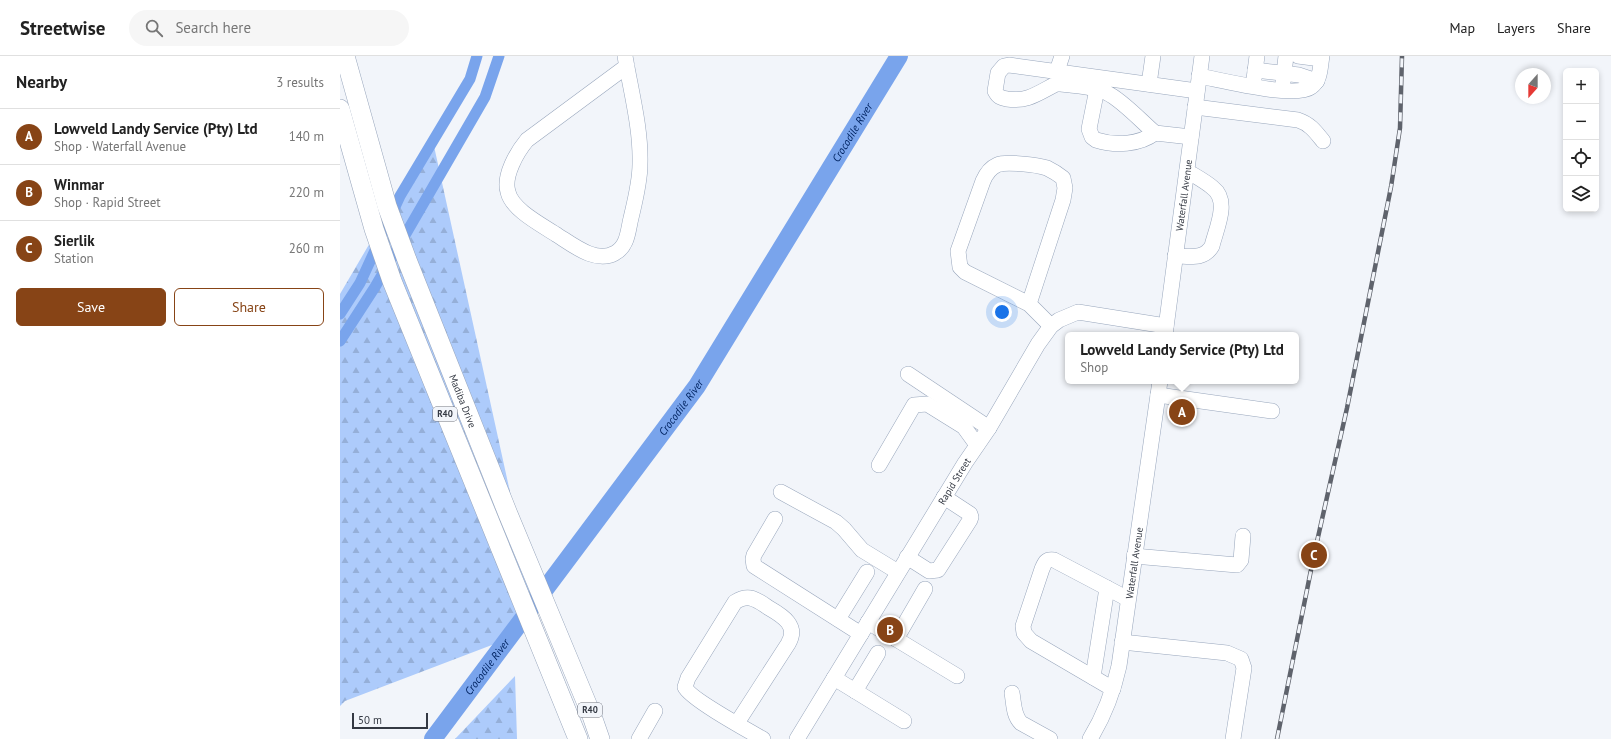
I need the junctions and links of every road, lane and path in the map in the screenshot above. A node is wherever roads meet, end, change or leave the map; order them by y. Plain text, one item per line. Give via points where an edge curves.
1 (345, 56) edge
2 (1062, 56) edge
3 (1153, 56) edge
4 (1202, 56) edge
5 (1286, 56) edge
6 (1298, 56) edge
7 (1322, 57) edge
8 (626, 61) edge
9 (1256, 63) edge
10 (1057, 71) junction
11 (1284, 73) junction
12 (1317, 81) junction
13 (1198, 83) junction
14 (1149, 84) junction
15 (1254, 86) junction
16 (1096, 89) junction
17 (1282, 91) junction
18 (1195, 107) junction
19 (340, 109) edge
20 (1155, 133) junction
21 (1191, 137) junction
22 (1323, 141) dead end
23 (1187, 171) junction
24 (1175, 256) junction
25 (1028, 304) junction
26 (1051, 326) junction
27 (1165, 330) edge
28 (908, 374) dead end
29 (1159, 388) edge
30 (1272, 411) dead end
31 (989, 428) junction
32 (977, 445) junction
33 (879, 464) dead end
34 (782, 492) dead end
35 (944, 497) junction
36 (775, 519) dead end
37 (1243, 536) dead end
38 (1134, 556) junction
39 (907, 558) junction
40 (867, 572) dead end
41 (898, 572) junction
42 (1107, 588) junction
43 (926, 589) dead end
44 (1128, 599) junction
45 (838, 619) junction
46 (864, 628) junction
47 (896, 639) junction
48 (1122, 642) junction
49 (878, 653) dead end
50 (957, 676) dead end
51 (1093, 677) junction
52 (834, 678) junction
53 (1113, 689) junction
54 (855, 691) junction
55 (1012, 693) dead end
56 (655, 711) dead end
57 (904, 721) dead end
58 (737, 723) junction
59 (578, 739) edge
60 (600, 739) edge
61 (639, 739) edge
62 (763, 739) edge
63 (797, 739) edge
64 (1050, 739) edge
65 (1090, 739) edge
66 (1233, 739) edge

1 - 60 main road, Madiba Drive / R40 via 387,206 407,260
2 - 10 street
3 - 14 street
4 - 13 street, Waterfall Avenue
5 - 11 street
6 - 7 street
7 - 12 street
8 - 8 street via 638,127 640,165 634,202 626,240 622,247 615,253 593,255 577,248 522,211 511,200 507,191 508,176 516,153 527,140
9 - 11 street
9 - 15 street
10 - 14 street
10 - 16 street via 1004,66 998,73 995,91 1002,99 1021,101 1056,84
11 - 12 street
11 - 17 street
12 - 17 street via 1307,90
13 - 14 street
13 - 15 street
13 - 18 street, Waterfall Avenue
15 - 17 street
16 - 20 street via 1115,98
16 - 20 street via 1089,129 1092,137 1100,142 1128,144 1147,139
18 - 21 street, Waterfall Avenue
18 - 22 street via 1298,120 1314,128
19 - 59 main road, Madiba Drive / R40 via 374,229 392,281
20 - 21 street
21 - 23 street, Waterfall Avenue
23 - 24 street, Waterfall Avenue
23 - 24 street via 1214,188 1222,207 1209,251 1202,256
24 - 27 street, Waterfall Avenue
25 - 25 street via 965,272 958,260 958,251 983,181 992,168 1005,163 1050,170 1063,178 1065,188
25 - 26 street
26 - 27 street, Rapid Street via 1078,312
26 - 31 street, Rapid Street
28 - 31 street
29 - 30 street
29 - 38 street, Waterfall Avenue
31 - 32 street, Rapid Street
32 - 33 street via 964,427 927,404 914,405
32 - 35 street, Rapid Street
34 - 41 street via 836,522 862,550
35 - 39 street, Rapid Street
35 - 39 street via 970,514 970,520 938,570 929,571
36 - 45 street via 752,559 754,566
37 - 38 street via 1237,565
38 - 44 street, Waterfall Avenue
39 - 41 street, Rapid Street
40 - 45 street
41 - 46 street, Rapid Street
42 - 44 street
42 - 51 street
42 - 51 street via 1054,560 1049,560 1042,569 1023,626 1024,633 1031,641
43 - 47 street
44 - 48 street, Waterfall Avenue
45 - 46 street
46 - 47 street
46 - 52 street, Rapid Street
47 - 50 street
48 - 53 street, Waterfall Avenue
48 - 66 street via 1227,653 1241,659 1244,668
49 - 54 street
51 - 53 street
52 - 54 street
52 - 63 street, Rapid Street
53 - 65 street, Waterfall Avenue via 1103,716
54 - 57 street
55 - 64 street via 1018,720
56 - 61 street
58 - 58 street via 792,636 791,627 784,617 749,598 735,602 685,683 689,694
58 - 62 street

